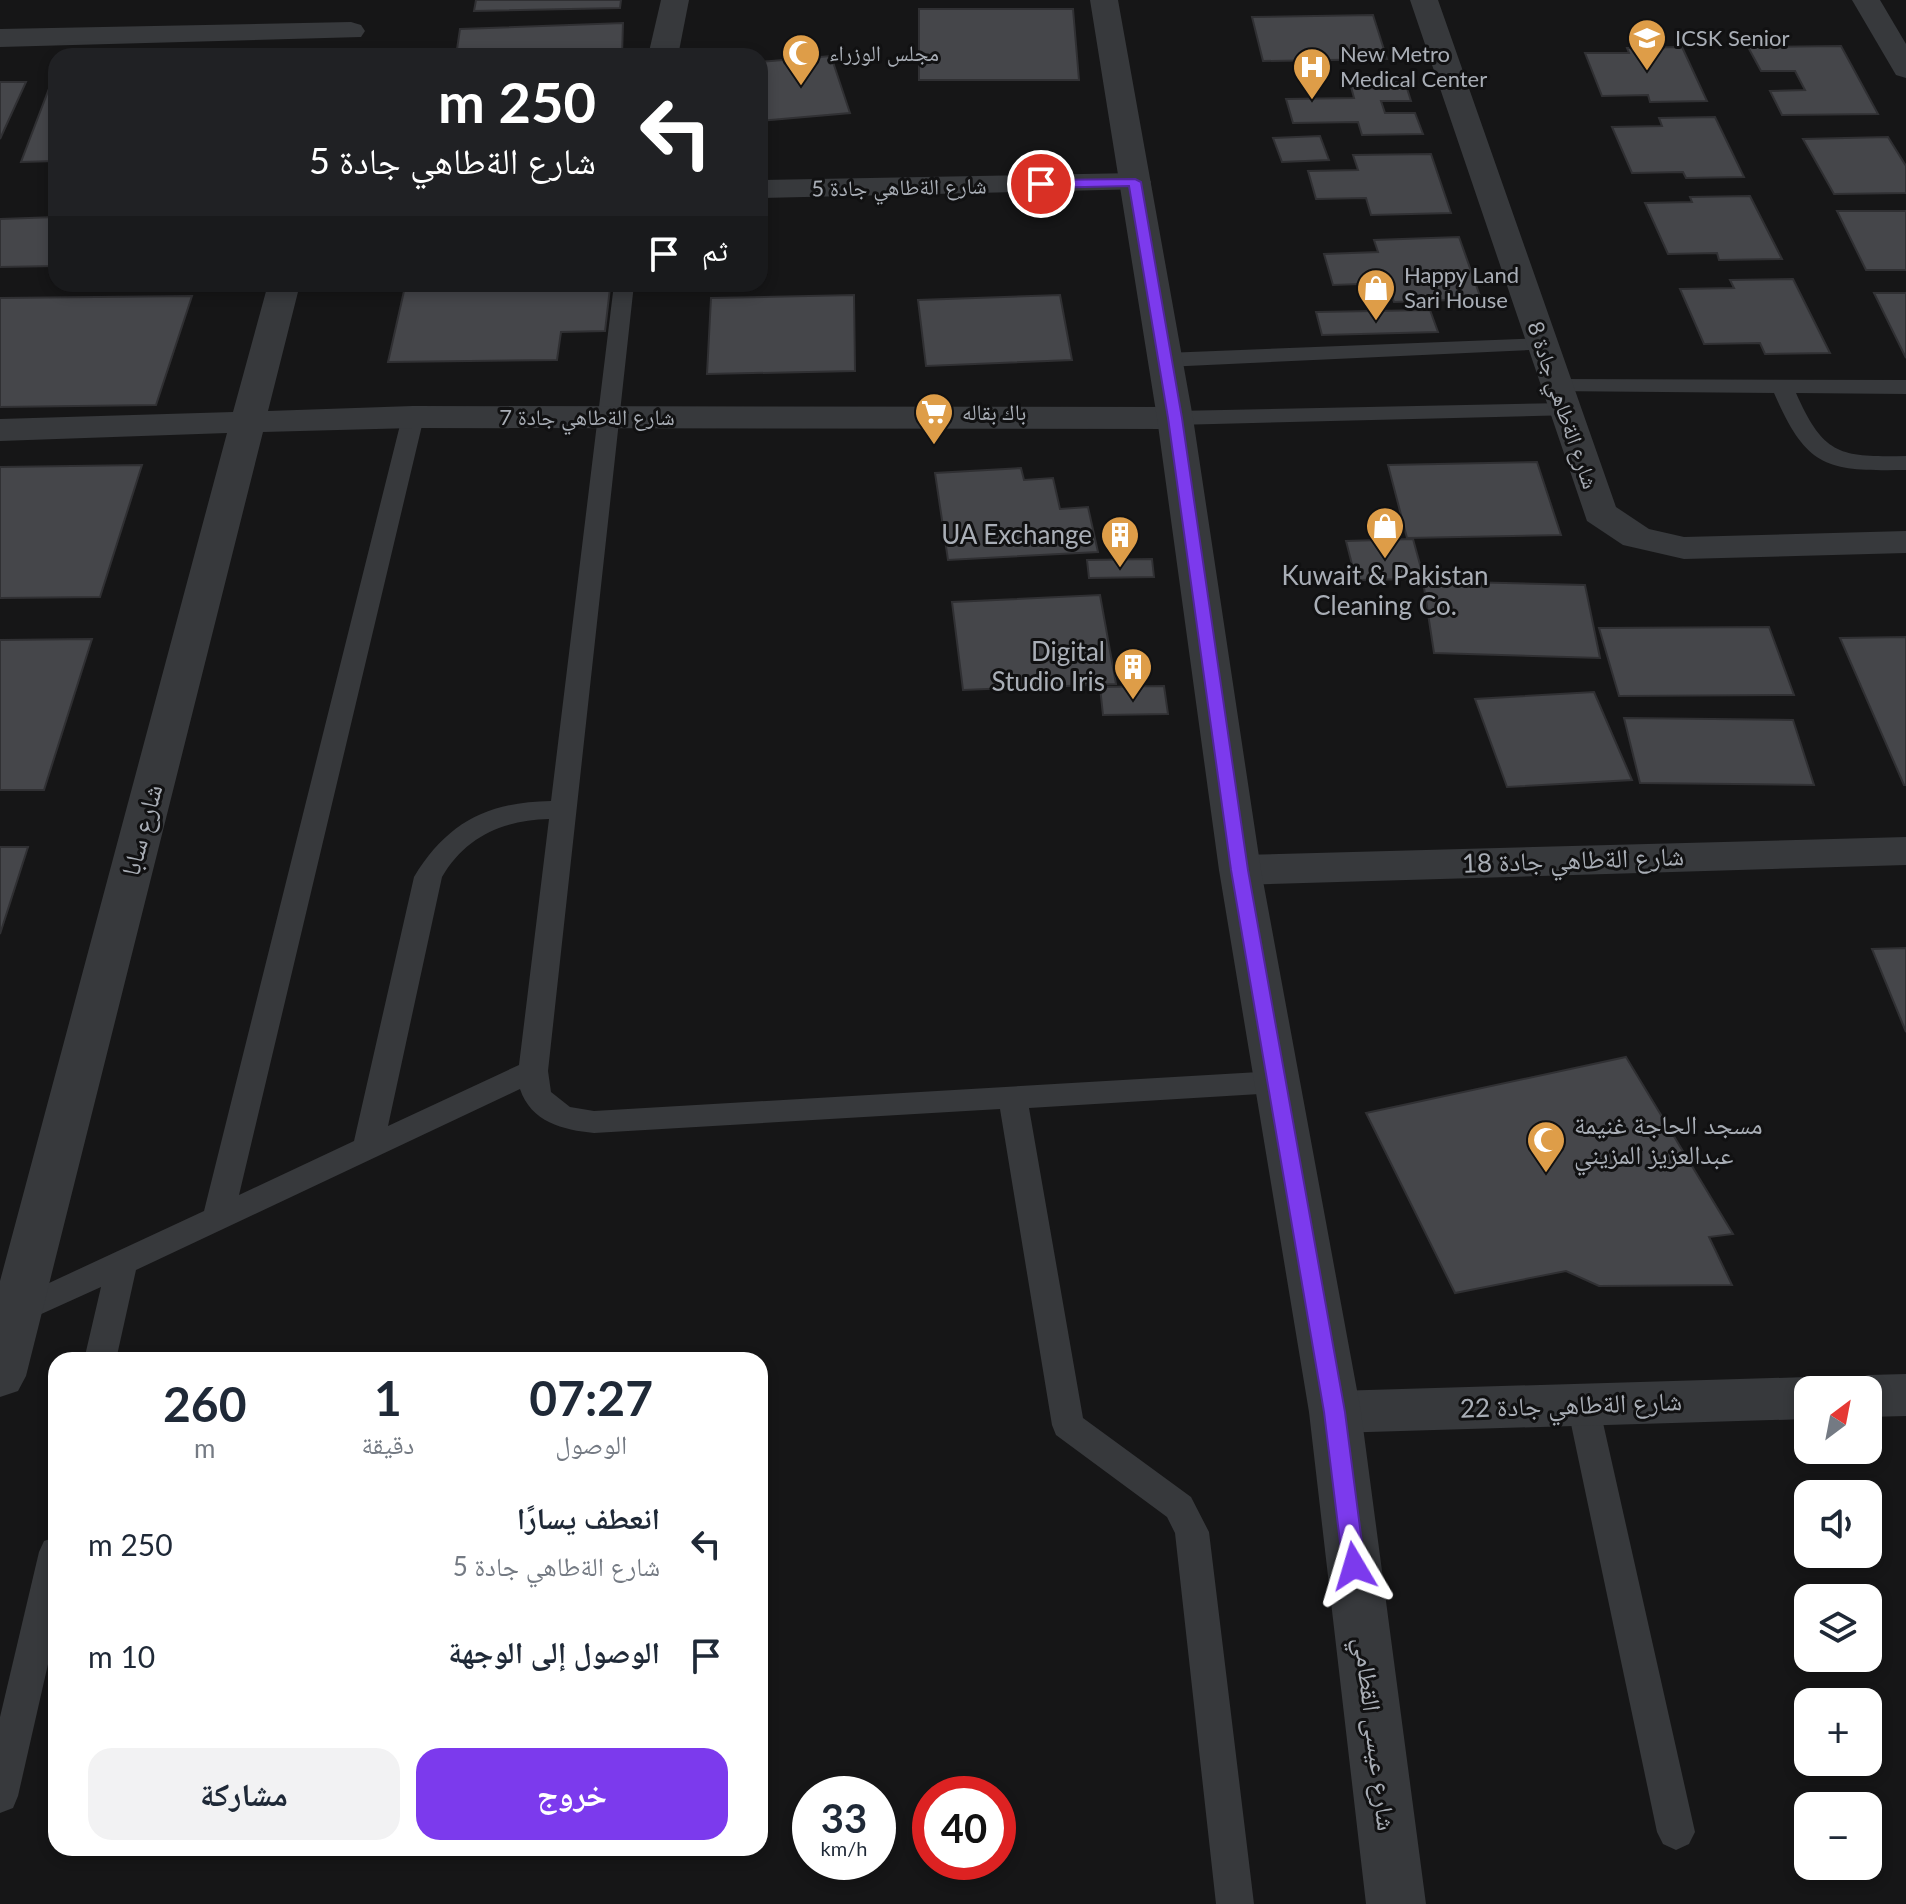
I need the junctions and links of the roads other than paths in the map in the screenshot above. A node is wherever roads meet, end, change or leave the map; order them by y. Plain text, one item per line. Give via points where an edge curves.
1 (359, 0) edge
2 (675, 0) edge
3 (1104, 0) edge
4 (1424, 0) edge
5 (1866, 0) edge
6 (0, 38) edge
7 (348, 43) edge
8 (1898, 44) edge
9 (665, 48) edge
10 (1906, 69) edge
11 (1135, 182) junction
12 (768, 189) edge
13 (282, 292) edge
14 (623, 292) edge
15 (1543, 344) junction
16 (1165, 360) junction
17 (1782, 387) junction
18 (1906, 387) edge
19 (1561, 398) junction
20 (413, 417) junction
21 (609, 417) junction
22 (1175, 418) junction
23 (248, 423) junction
24 (0, 430) edge
25 (1906, 463) edge
26 (1906, 542) edge
27 (563, 810) junction
28 (1906, 851) edge
29 (1240, 870) junction
30 (533, 1071) junction
31 (1277, 1082) junction
32 (1013, 1098) junction
33 (368, 1147) junction
34 (218, 1218) junction
35 (122, 1263) junction
36 (17, 1312) junction
37 (102, 1352) edge
38 (0, 1376) edge
39 (1906, 1395) edge
40 (1882, 1396) edge
41 (1794, 1398) edge
42 (1583, 1405) junction
43 (1335, 1412) junction
44 (48, 1587) edge
45 (0, 1796) edge
46 (1676, 1832) dead end
47 (1235, 1904) edge
48 (1396, 1904) edge

1 - 7 street
2 - 9 street
3 - 11 street, شارع عيسى القطامي
4 - 15 street, شارع الةطاهي جادة 8
5 - 8 street
6 - 7 street
8 - 10 street
11 - 12 street, شارع الةطاهي جادة 5
11 - 16 street, شارع عيسى القطامي
13 - 23 street, شارع سابا
14 - 21 lane
15 - 16 lane
15 - 19 street, شارع الةطاهي جادة 8
16 - 22 street, شارع عيسى القطامي
17 - 18 lane
17 - 19 lane
17 - 25 lane via 1802,434 1815,448 1850,462
19 - 22 lane
19 - 26 street, شارع الةطاهي جادة 8 via 1600,513 1636,537 1684,548
20 - 21 street, شارع الةطاهي جادة 7
20 - 23 street, شارع الةطاهي جادة 7
20 - 34 lane
21 - 22 street, شارع الةطاهي جادة 7
21 - 27 lane
22 - 29 street, شارع عيسى القطامي
23 - 24 street, شارع الةطاهي جادة 7
23 - 36 street, شارع سابا
27 - 30 lane
27 - 33 lane via 534,809 491,819 454,839 438,857 428,877
28 - 29 street, شارع الةطاهي جادة 18
29 - 31 street, شارع عيسى القطامي
30 - 32 lane via 532,1086 550,1111 594,1122
30 - 33 lane
31 - 32 lane
31 - 43 street, شارع عيسى القطامي
32 - 47 lane via 1068,1425 1179,1507 1192,1532
33 - 34 lane
34 - 35 lane
35 - 36 lane
35 - 37 lane
36 - 38 street, شارع سابا
39 - 40 street
41 - 42 street, شارع الةطاهي جادة 22
42 - 43 street, شارع الةطاهي جادة 22
42 - 46 lane
43 - 48 street, شارع عيسى القطامي
44 - 45 lane

